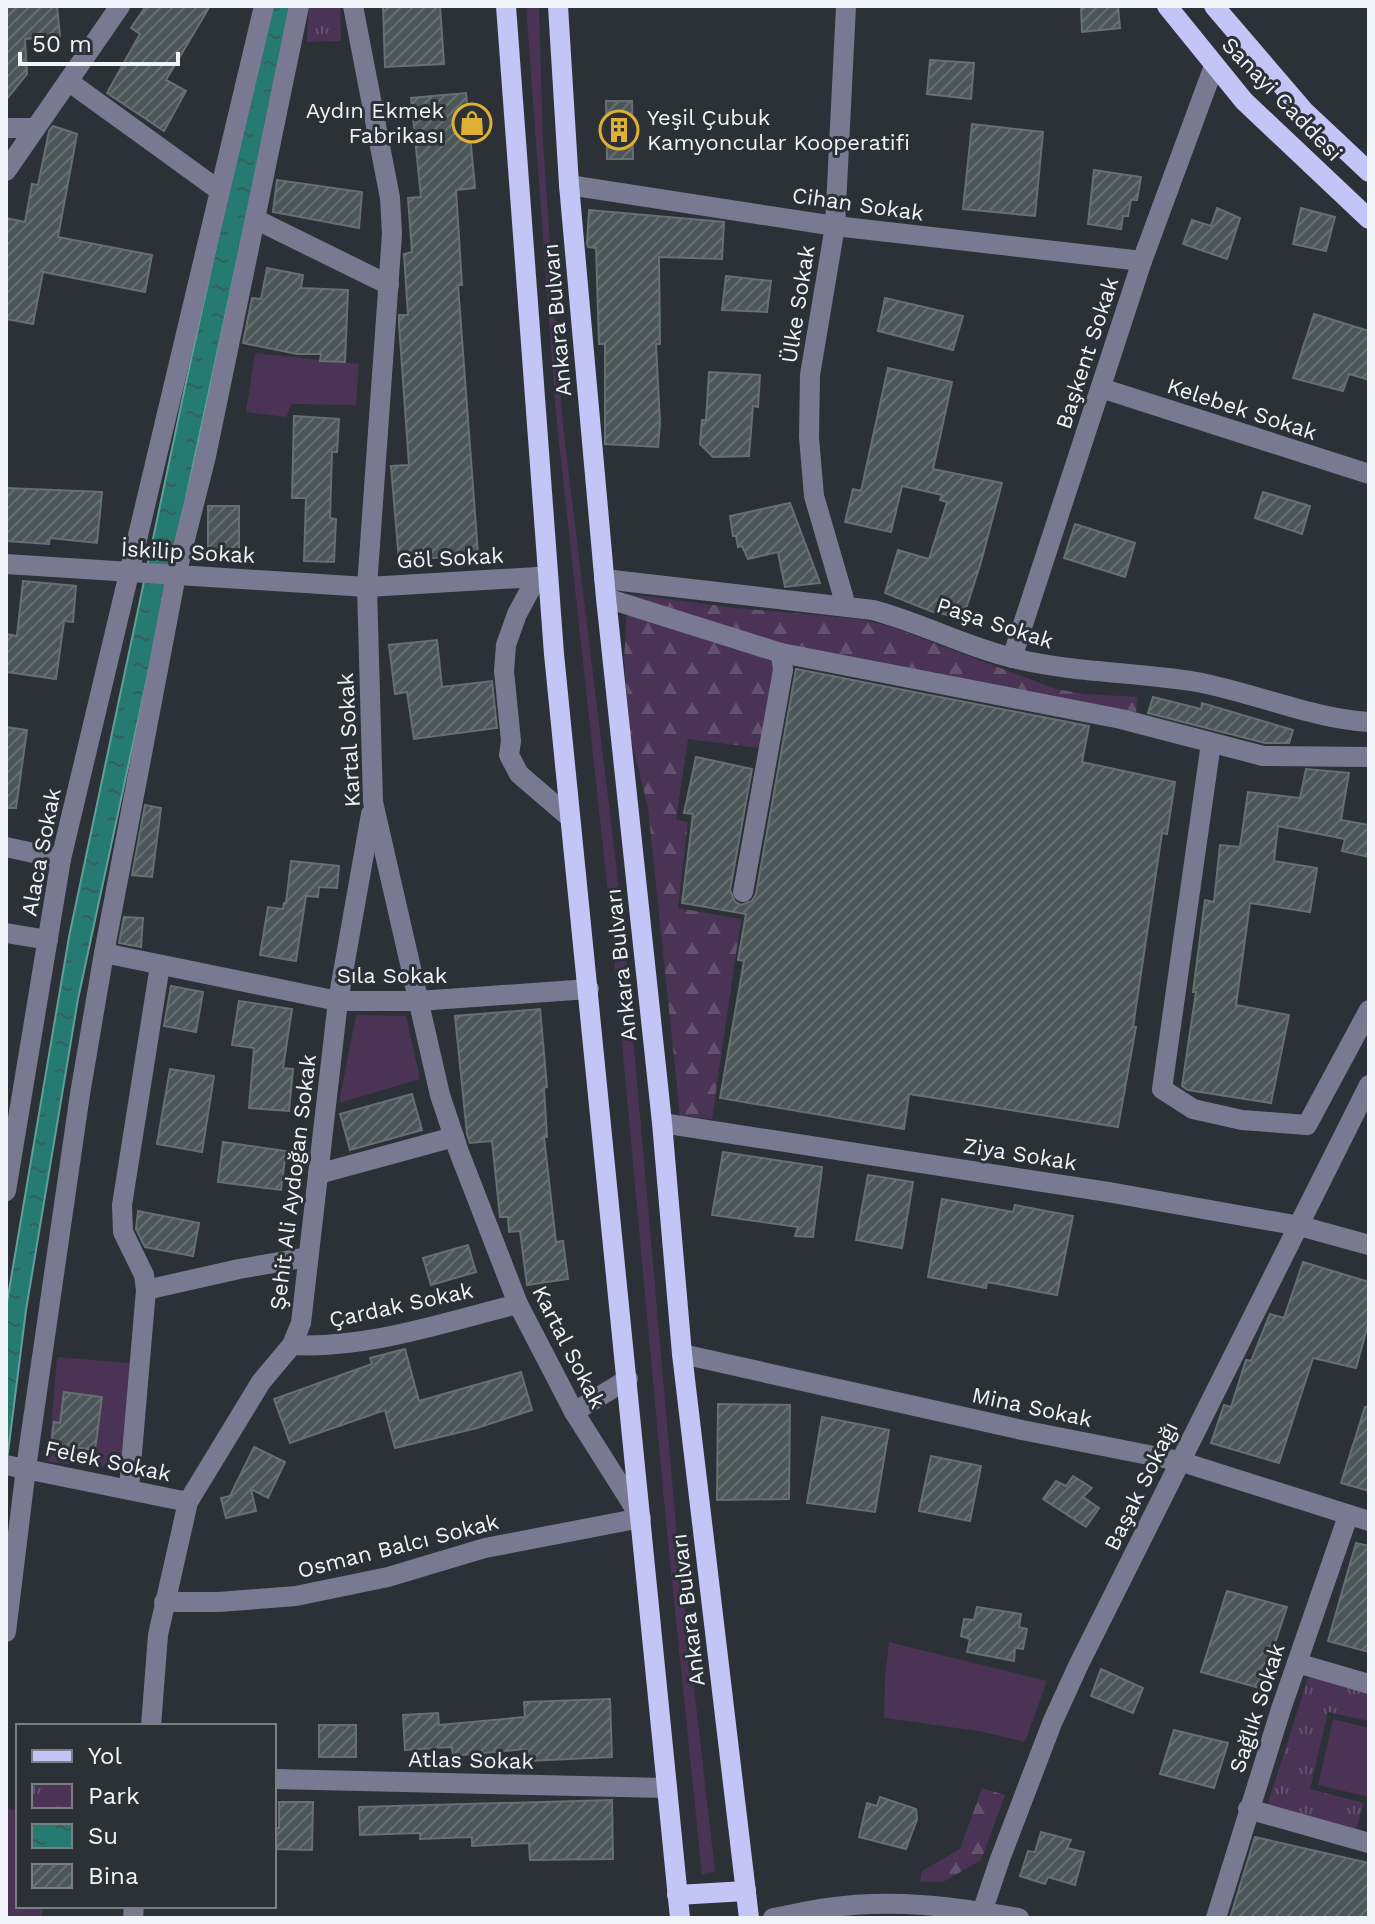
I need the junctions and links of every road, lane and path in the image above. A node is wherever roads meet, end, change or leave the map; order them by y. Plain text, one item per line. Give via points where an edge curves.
1 (120, 6) edge
2 (264, 6) edge
3 (299, 6) edge
4 (353, 6) edge
5 (506, 6) edge
6 (558, 6) edge
7 (846, 6) edge
8 (1167, 6) edge
9 (1214, 6) edge
10 (1214, 66) junction
11 (68, 81) junction
12 (6, 128) edge
13 (35, 128) junction
14 (6, 171) edge
15 (1369, 172) edge
16 (569, 185) junction
17 (220, 191) junction
18 (255, 219) junction
19 (1369, 219) edge
20 (835, 226) junction
21 (1142, 261) junction
22 (389, 285) junction
23 (1101, 388) junction
24 (1369, 474) edge
25 (6, 564) edge
26 (136, 573) junction
27 (174, 575) junction
28 (367, 587) junction
29 (605, 589) junction
30 (846, 606) junction
31 (781, 653) junction
32 (1012, 658) junction
33 (1369, 722) edge
34 (1211, 743) junction
35 (1369, 757) edge
36 (373, 802) junction
37 (569, 817) junction
38 (6, 847) edge
39 (61, 859) junction
40 (743, 892) dead end
41 (6, 933) edge
42 (48, 940) junction
43 (104, 953) junction
44 (160, 965) junction
45 (589, 989) junction
46 (338, 1001) junction
47 (418, 1001) junction
48 (1369, 1010) edge
49 (1369, 1085) edge
50 (662, 1123) junction
51 (454, 1137) junction
52 (318, 1174) junction
53 (6, 1191) edge
54 (1300, 1226) junction
55 (1369, 1245) edge
56 (308, 1257) junction
57 (146, 1290) junction
58 (518, 1304) junction
59 (292, 1345) junction
60 (682, 1354) junction
61 (628, 1379) junction
62 (574, 1412) junction
63 (1179, 1461) junction
64 (17, 1467) edge
65 (129, 1488) junction
66 (188, 1502) junction
67 (1348, 1516) junction
68 (641, 1518) junction
69 (1369, 1521) edge
70 (164, 1602) junction
71 (6, 1632) edge
72 (1297, 1663) junction
73 (1369, 1684) edge
74 (151, 1724) edge
75 (276, 1779) edge
76 (666, 1788) junction
77 (1248, 1809) junction
78 (1369, 1843) edge
79 (746, 1891) junction
80 (677, 1895) junction
81 (981, 1915) edge
82 (680, 1918) edge
83 (749, 1918) edge
84 (773, 1918) edge
85 (1019, 1918) edge
86 (1216, 1918) edge

1 - 11 street
2 - 17 street, Alaca Sokak
3 - 18 street
4 - 22 street, Kartal Sokak via 390,198
5 - 37 main road, Ankara Bulvarı
6 - 16 main road, Ankara Bulvarı
7 - 20 street, Ülke Sokak
8 - 10 main road, Sanayi Caddesi
9 - 15 main road, Sanayi Caddesi via 1304,111
10 - 19 main road, Sanayi Caddesi via 1285,142
10 - 21 street, Başkent Sokak
11 - 13 street
11 - 17 street
12 - 13 street
13 - 14 street
16 - 20 street, Cihan Sokak
16 - 29 main road, Ankara Bulvarı
17 - 26 street, Alaca Sokak
18 - 22 street
18 - 27 street via 206,456
20 - 21 street, Cihan Sokak
20 - 30 street, Ülke Sokak via 810,375 809,437 814,496
21 - 23 street, Başkent Sokak
22 - 28 street, Kartal Sokak
23 - 24 street, Kelebek Sokak
23 - 32 street, Başkent Sokak
25 - 26 street, İskilip Sokak
26 - 27 street, İskilip Sokak
26 - 39 street, Alaca Sokak
27 - 28 street, İskilip Sokak
27 - 43 street
28 - 36 street, Kartal Sokak
28 - 37 street, Göl Sokak via 537,577 506,645 509,755 519,774
29 - 30 street, Paşa Sokak
29 - 31 street
29 - 50 main road, Ankara Bulvarı
30 - 32 street, Paşa Sokak via 901,617
31 - 34 street via 1121,719
31 - 40 street via 783,670
32 - 33 street, Paşa Sokak via 1059,669 1197,682
34 - 35 street via 1263,756
34 - 48 street via 1162,1089 1193,1109 1242,1120 1307,1125
36 - 46 street, Şehit Ali Aydoğan Sokak
36 - 47 street, Kartal Sokak
37 - 45 main road, Ankara Bulvarı
38 - 39 street
39 - 42 street, Alaca Sokak
41 - 42 street
42 - 53 street, Alaca Sokak
43 - 44 street, Sıla Sokak
43 - 64 street
44 - 46 street, Sıla Sokak
44 - 57 street via 122,1205 123,1232
45 - 47 street, Sıla Sokak
45 - 61 main road, Ankara Bulvarı
46 - 47 street, Sıla Sokak
46 - 52 street, Şehit Ali Aydoğan Sokak
47 - 51 street, Kartal Sokak
49 - 54 street, Başak Sokağı
50 - 54 street, Ziya Sokak
50 - 60 main road, Ankara Bulvarı
51 - 52 street
51 - 58 street, Kartal Sokak
52 - 56 street, Şehit Ali Aydoğan Sokak
54 - 55 street, Ziya Sokak
54 - 63 street, Başak Sokağı
56 - 57 street
56 - 59 street, Şehit Ali Aydoğan Sokak via 301,1323
57 - 65 street
58 - 59 street, Çardak Sokak via 365,1341
58 - 62 street, Kartal Sokak
59 - 66 street, Şehit Ali Aydoğan Sokak via 261,1382
60 - 63 street, Mina Sokak
60 - 79 main road, Ankara Bulvarı
61 - 62 street
61 - 68 main road, Ankara Bulvarı
62 - 68 street, Kartal Sokak
63 - 67 street, Mina Sokak
63 - 81 street, Başak Sokağı via 1052,1723
64 - 65 street, Felek Sokak
64 - 71 street
65 - 66 street, Felek Sokak
66 - 70 street, Şehit Ali Aydoğan Sokak
67 - 69 street, Mina Sokak
67 - 72 street, Sağlık Sokak
68 - 70 street, Osman Balcı Sokak via 485,1548 388,1577 296,1596
68 - 76 main road, Ankara Bulvarı
70 - 74 street, Şehit Ali Aydoğan Sokak
72 - 73 street
72 - 77 street, Sağlık Sokak
75 - 76 street, Atlas Sokak
76 - 80 main road, Ankara Bulvarı
77 - 78 street
77 - 86 street, Sağlık Sokak
79 - 80 main road
79 - 83 main road, Ankara Bulvarı
80 - 82 main road, Ankara Bulvarı
81 - 84 street via 907,1904 830,1907
81 - 85 street

